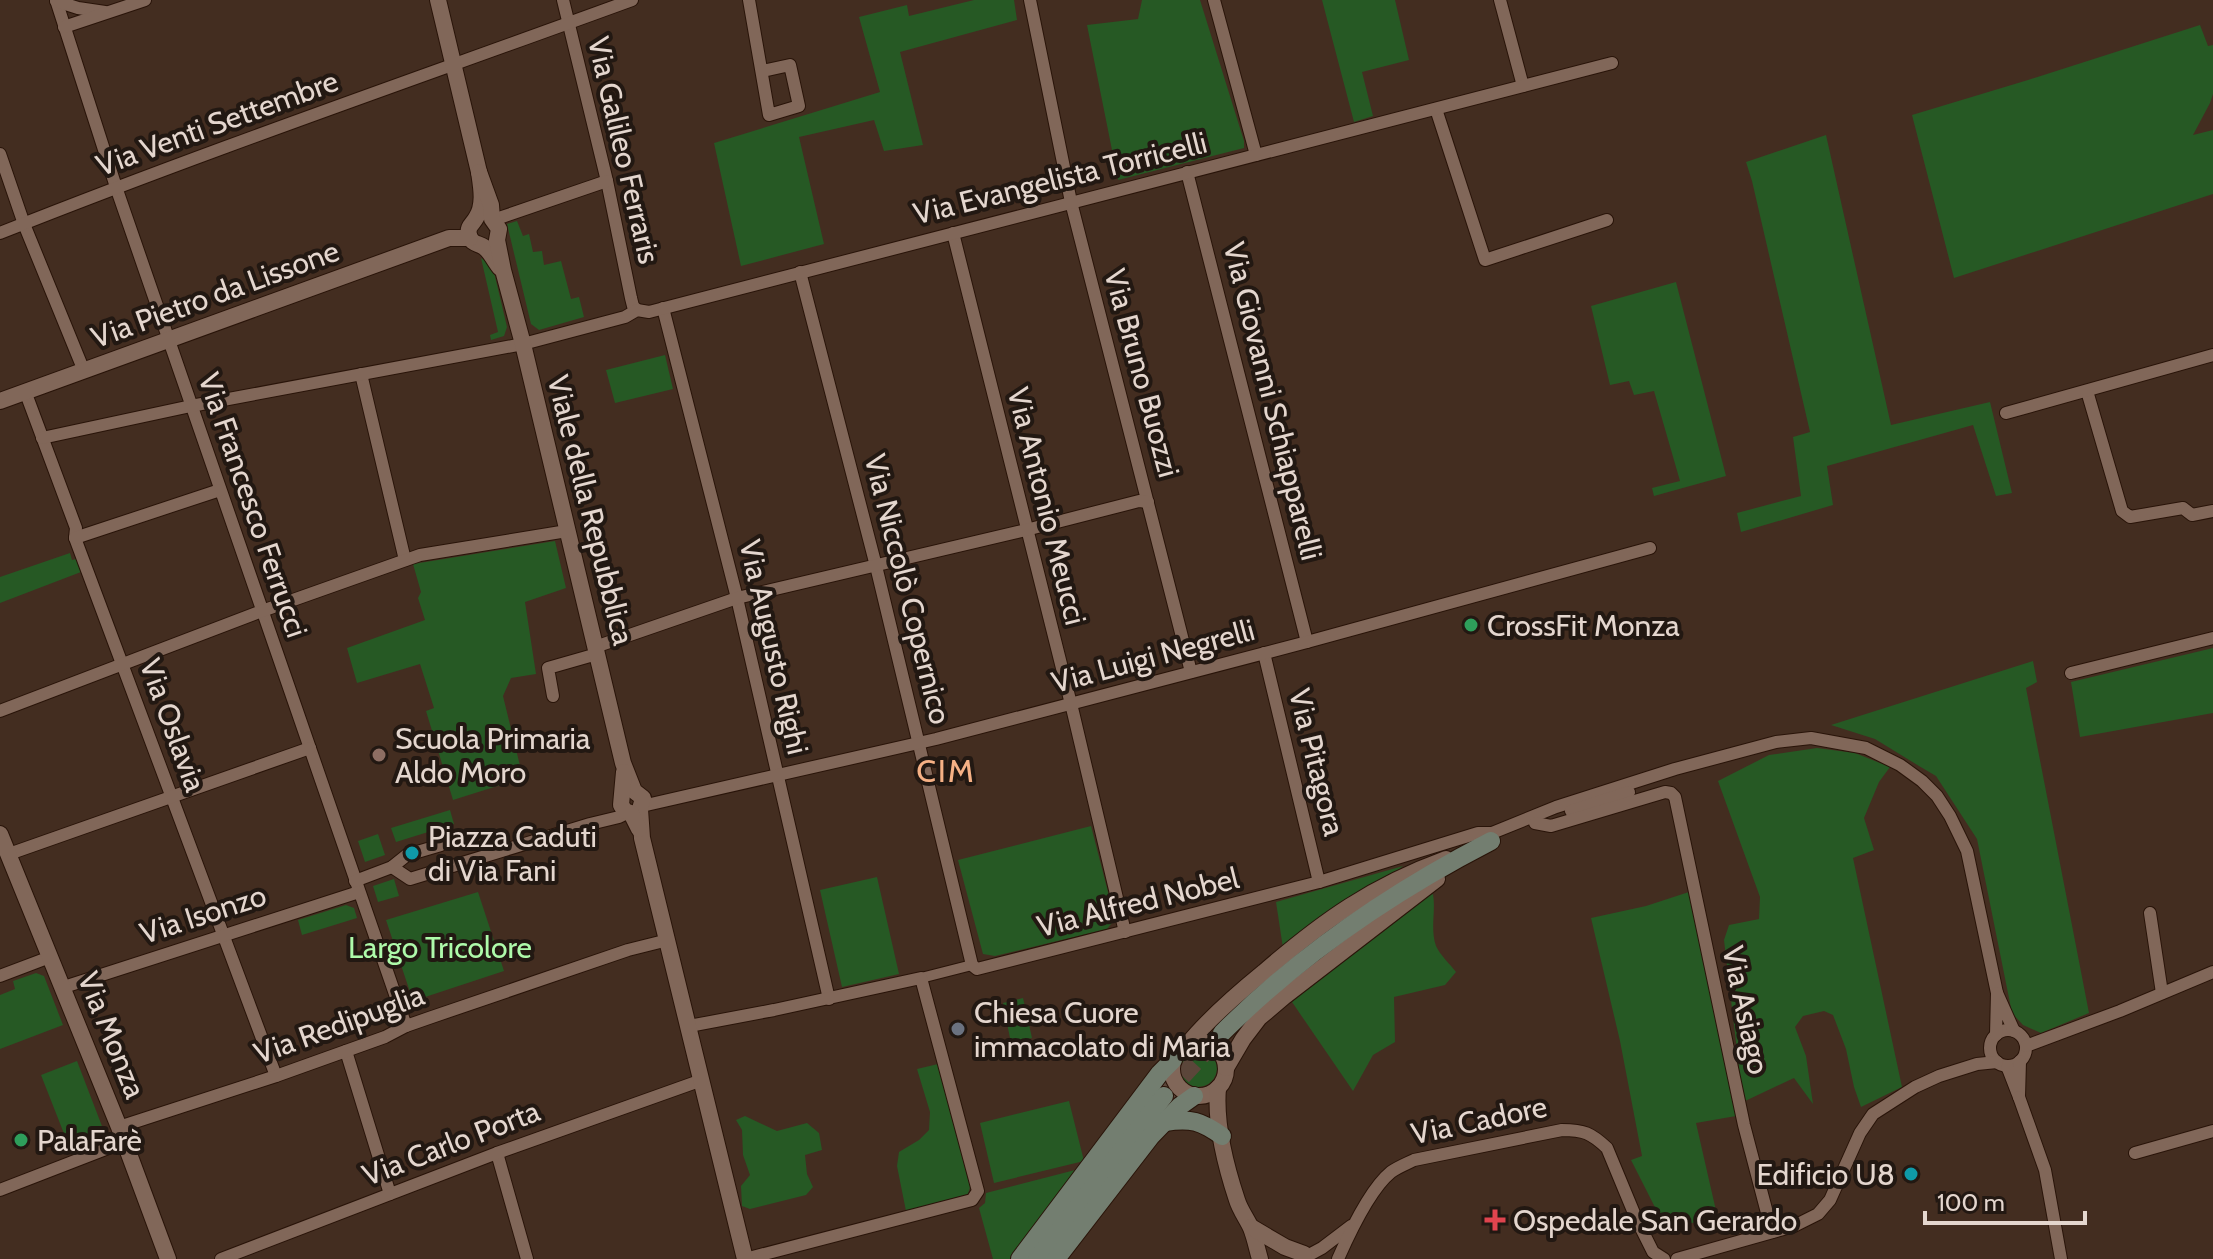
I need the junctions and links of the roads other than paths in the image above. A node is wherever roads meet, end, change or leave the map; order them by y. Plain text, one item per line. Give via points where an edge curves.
1 (145, 0) edge
2 (438, 0) edge
3 (563, 0) edge
4 (632, 0) edge
5 (749, 0) edge
6 (1030, 0) edge
7 (1214, 0) edge
8 (1500, 0) edge
9 (56, 1) edge
10 (109, 13) junction
11 (569, 23) junction
12 (64, 27) junction
13 (453, 63) junction
14 (1612, 63) dead end
15 (763, 71) dead end
16 (1523, 86) junction
17 (1436, 109) junction
18 (0, 154) edge
19 (1256, 155) junction
20 (1187, 172) junction
21 (607, 181) junction
22 (116, 187) junction
23 (1071, 202) junction
24 (1607, 220) dead end
25 (24, 224) junction
26 (484, 230) junction
27 (0, 233) edge
28 (953, 233) junction
29 (800, 272) junction
30 (663, 308) junction
31 (637, 310) junction
32 (169, 340) junction
33 (523, 344) junction
34 (2213, 355) edge
35 (84, 371) junction
36 (361, 374) junction
37 (25, 391) junction
38 (2087, 391) junction
39 (0, 401) edge
40 (191, 406) junction
41 (2006, 413) dead end
42 (42, 438) junction
43 (220, 490) junction
44 (1148, 502) junction
45 (2213, 511) edge
46 (1026, 530) junction
47 (567, 531) junction
48 (75, 538) junction
49 (1650, 548) dead end
50 (405, 560) junction
51 (876, 566) junction
52 (737, 598) junction
53 (262, 611) junction
54 (2213, 638) edge
55 (1307, 642) junction
56 (596, 651) junction
57 (1264, 653) junction
58 (122, 665) junction
59 (1191, 672) junction
60 (2071, 673) dead end
61 (553, 696) dead end
62 (1071, 704) junction
63 (0, 711) edge
64 (920, 743) junction
65 (310, 748) junction
66 (777, 775) junction
67 (171, 796) junction
68 (1675, 797) joint
69 (1593, 799) junction
70 (633, 803) junction
71 (1535, 823) junction
72 (0, 834) edge
73 (1491, 837) junction
74 (441, 845) junction
75 (9, 854) junction
76 (407, 855) junction
77 (1446, 859) junction
78 (471, 860) junction
79 (392, 867) junction
80 (448, 868) junction
81 (410, 879) junction
82 (1319, 882) junction
83 (357, 886) junction
84 (1388, 899) junction
85 (2150, 913) dead end
86 (1125, 932) junction
87 (223, 935) junction
88 (668, 940) junction
89 (50, 957) junction
90 (972, 965) junction
91 (2213, 972) edge
92 (0, 976) edge
93 (921, 978) junction
94 (64, 987) junction
95 (1997, 993) junction
96 (2162, 993) junction
97 (829, 999) junction
98 (406, 1026) junction
99 (689, 1026) junction
100 (2014, 1031) junction
101 (1222, 1033) tunnel mouth
102 (1996, 1035) junction
103 (1188, 1044) junction
104 (2026, 1046) junction
105 (346, 1051) junction
106 (1173, 1060) junction
107 (2008, 1063) junction
108 (1226, 1068) junction
109 (276, 1076) junction
110 (702, 1080) junction
111 (1218, 1088) junction
112 (1164, 1096) tunnel mouth
113 (1197, 1096) junction
114 (1165, 1122) junction
115 (2213, 1131) edge
116 (1221, 1132) junction
117 (122, 1134) junction
118 (497, 1153) junction
119 (2135, 1153) dead end
120 (0, 1190) edge
121 (390, 1194) junction
122 (1354, 1224) junction
123 (1251, 1227) junction
124 (1772, 1232) junction
125 (1311, 1256) edge
126 (168, 1259) edge
127 (221, 1259) edge
128 (527, 1259) edge
129 (745, 1259) edge
130 (1020, 1259) edge
131 (1037, 1259) edge
132 (1056, 1259) edge
133 (1260, 1259) edge
134 (1284, 1259) edge
135 (1338, 1259) edge
136 (1664, 1259) edge
137 (1677, 1259) edge
138 (2061, 1259) edge

1 - 10 street
2 - 13 street
3 - 11 street, Via Galileo Ferraris
4 - 11 street, Via Venti Settembre
5 - 15 street
6 - 23 street, Via Bruno Buozzi
7 - 19 street
8 - 16 street
9 - 10 street
9 - 12 street, Via Francesco Ferrucci
10 - 12 street
11 - 13 street, Via Venti Settembre
11 - 21 street, Via Galileo Ferraris
12 - 22 street, Via Francesco Ferrucci
13 - 22 street, Via Venti Settembre
13 - 26 street via 479,172
14 - 16 street, Via Evangelista Torricelli
16 - 17 street, Via Evangelista Torricelli
17 - 19 street, Via Evangelista Torricelli
17 - 24 street via 1485,260
18 - 25 street
19 - 20 street, Via Evangelista Torricelli
20 - 23 street, Via Evangelista Torricelli
20 - 55 street, Via Giovanni Schiapparelli
21 - 26 street via 502,217
21 - 31 street, Via Galileo Ferraris
22 - 25 street, Via Venti Settembre
22 - 32 street, Via Francesco Ferrucci
23 - 28 street, Via Evangelista Torricelli
23 - 44 street, Via Bruno Buozzi
25 - 27 street, Via Venti Settembre
25 - 35 street
26 - 32 street, Via Pietro da Lissone
26 - 33 street, Viale della Repubblica via 503,270
28 - 29 street, Via Evangelista Torricelli
28 - 46 street, Via Antonio Meucci
29 - 30 street, Via Evangelista Torricelli
29 - 51 street, Via Niccolò Copernico
30 - 31 street, Via Evangelista Torricelli
30 - 52 street, Via Augusto Righi
31 - 33 street, Via Evangelista Torricelli
32 - 35 street, Via Pietro da Lissone
32 - 40 street, Via Francesco Ferrucci
33 - 36 street, Via Evangelista Torricelli
33 - 47 street, Viale della Repubblica
34 - 38 street
35 - 37 street, Via Pietro da Lissone
36 - 40 street, Via Evangelista Torricelli
36 - 50 street
37 - 39 street, Via Pietro da Lissone
37 - 42 street, Via Oslavia
38 - 41 street
38 - 45 street via 2122,511 2130,517 2183,508 2192,515
40 - 42 street, Via Evangelista Torricelli
40 - 43 street, Via Francesco Ferrucci
42 - 48 street, Via Oslavia via 76,528
43 - 48 street
43 - 53 street, Via Francesco Ferrucci
44 - 46 street
44 - 59 street, Via Bruno Buozzi
46 - 51 street
46 - 62 street, Via Antonio Meucci
47 - 50 street
47 - 56 street, Viale della Repubblica
48 - 58 street, Via Oslavia
49 - 55 street, Via Luigi Negrelli
50 - 53 street
51 - 52 street
51 - 64 street, Via Niccolò Copernico
52 - 56 street
52 - 66 street, Via Augusto Righi
53 - 58 street
53 - 65 street, Via Francesco Ferrucci
54 - 60 street
55 - 57 street, Via Luigi Negrelli
56 - 61 street via 548,668
56 - 70 street, Viale della Repubblica
57 - 59 street, Via Luigi Negrelli
57 - 82 street, Via Pitagora
58 - 63 street
58 - 67 street, Via Oslavia
59 - 62 street, Via Luigi Negrelli
62 - 64 street, Via Luigi Negrelli
62 - 86 street, Via Antonio Meucci
64 - 66 street, Via Luigi Negrelli
64 - 90 street, Via Niccolò Copernico
65 - 67 street
65 - 83 street, Via Francesco Ferrucci
66 - 70 street, Via Luigi Negrelli via 667,802
66 - 97 street, Via Augusto Righi
67 - 75 street
67 - 87 street, Via Oslavia
68 - 71 street, Via Alfred Nobel via 1665,792 1551,826
68 - 124 street, Via Asiago via 1744,1125
69 - 71 street, Via Alfred Nobel
69 - 73 street, Via Alfred Nobel via 1521,820
69 - 95 street via 1686,765 1796,739 1866,748 1922,781 1950,816 1967,851
70 - 78 street via 590,824
70 - 88 street, Viale della Repubblica
71 - 73 street, Via Alfred Nobel
72 - 75 street, Via Monza
73 - 77 street
73 - 82 street, Via Alfred Nobel via 1478,833
73 - 84 main road
73 - 108 street via 1477,853 1271,1008
74 - 76 street, Via Isonzo
74 - 78 street via 457,858
74 - 80 street
75 - 89 street, Via Monza
76 - 79 street, Via Isonzo
76 - 81 street
77 - 84 main road
77 - 103 street via 1374,890 1324,922 1250,983
78 - 80 street
79 - 81 street
79 - 83 street, Via Isonzo
80 - 81 street
82 - 86 street, Via Alfred Nobel
83 - 87 street, Via Isonzo
83 - 98 street, Via Francesco Ferrucci
84 - 101 main road via 1272,985
85 - 96 street
86 - 90 street, Via Alfred Nobel via 984,968
87 - 94 street, Via Isonzo
87 - 109 street, Via Oslavia
88 - 98 street, Via Redipuglia
88 - 99 street, Viale della Repubblica
89 - 92 street
89 - 94 street, Via Monza
90 - 93 street, Via Alfred Nobel
91 - 96 street
93 - 97 street, Via Alfred Nobel
93 - 129 street via 978,1191 972,1200
94 - 117 street, Via Monza
95 - 100 street
95 - 102 street
96 - 104 street
97 - 99 street, Via Alfred Nobel
98 - 105 street, Via Redipuglia
99 - 110 street, Viale della Repubblica
100 - 102 street
100 - 104 street
102 - 107 street via 1991,1051
103 - 106 street
103 - 108 street via 1214,1046
104 - 107 street via 2025,1053
105 - 109 street, Via Redipuglia
105 - 121 street
106 - 113 street via 1177,1085
106 - 130 main road
107 - 124 street via 1959,1070 1879,1109 1866,1122 1830,1200 1818,1214
107 - 138 street via 2045,1170
108 - 111 street
109 - 117 street, Via Redipuglia
110 - 118 street, Via Carlo Porta
110 - 129 street, Viale della Repubblica
111 - 113 street
111 - 116 street
112 - 131 main road
113 - 114 main road
113 - 116 street
114 - 116 main road via 1192,1120
114 - 132 main road
115 - 119 street
116 - 123 street via 1238,1203
117 - 120 street, Via Redipuglia
117 - 126 street, Via Monza
118 - 121 street, Via Carlo Porta
118 - 128 street
121 - 127 street, Via Carlo Porta
122 - 125 street, Via Cadore
122 - 135 street, Via Cadore
122 - 136 street, Via Cadore via 1383,1180 1414,1160 1582,1130 1607,1148 1653,1252
123 - 125 street
123 - 133 street
124 - 137 street
125 - 134 street, Via Cadore

